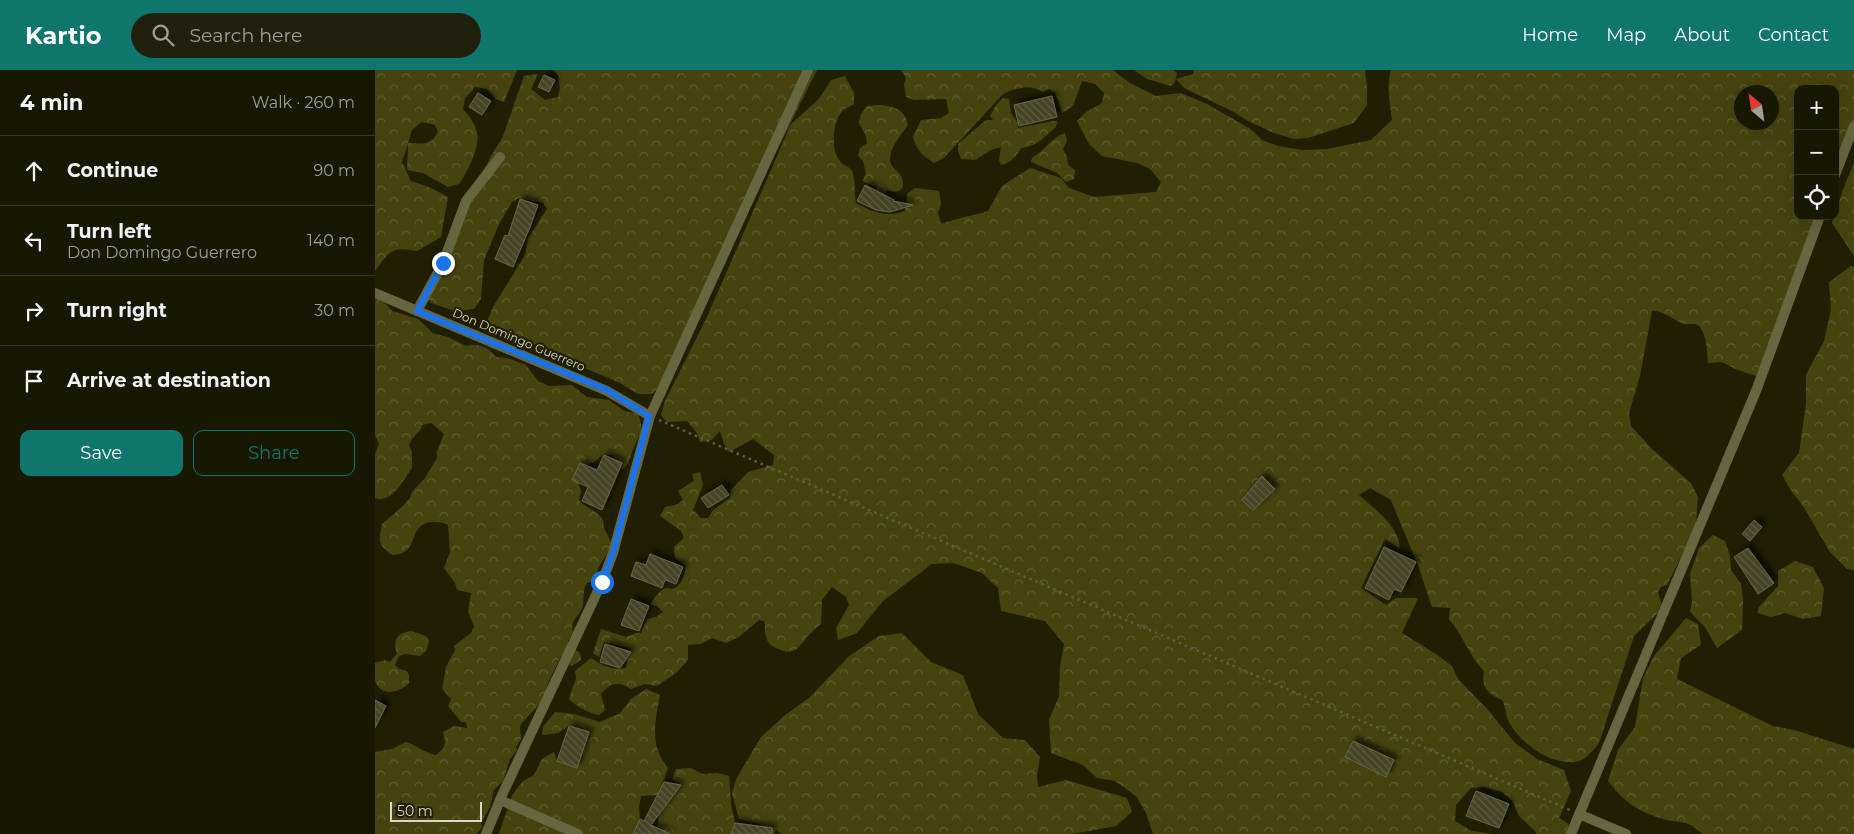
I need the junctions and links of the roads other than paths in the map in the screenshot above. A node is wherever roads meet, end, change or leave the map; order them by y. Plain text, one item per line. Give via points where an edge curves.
1 (808, 70) edge
2 (1854, 126) edge
3 (500, 157) dead end
4 (1839, 165) edge
5 (1819, 220) edge
6 (375, 293) edge
7 (417, 311) junction
8 (649, 416) junction
9 (500, 800) junction
10 (1579, 814) junction
11 (486, 834) edge
12 (578, 834) edge
13 (1571, 834) edge
14 (1626, 834) edge

1 - 8 street
2 - 4 street
3 - 7 street via 466,201 443,263
5 - 10 street via 1756,391
6 - 7 street, Don Domingo Guerrero
7 - 8 street, Don Domingo Guerrero via 607,390
8 - 9 street via 613,553 602,582
9 - 11 street
9 - 12 street
10 - 13 street
10 - 14 street

